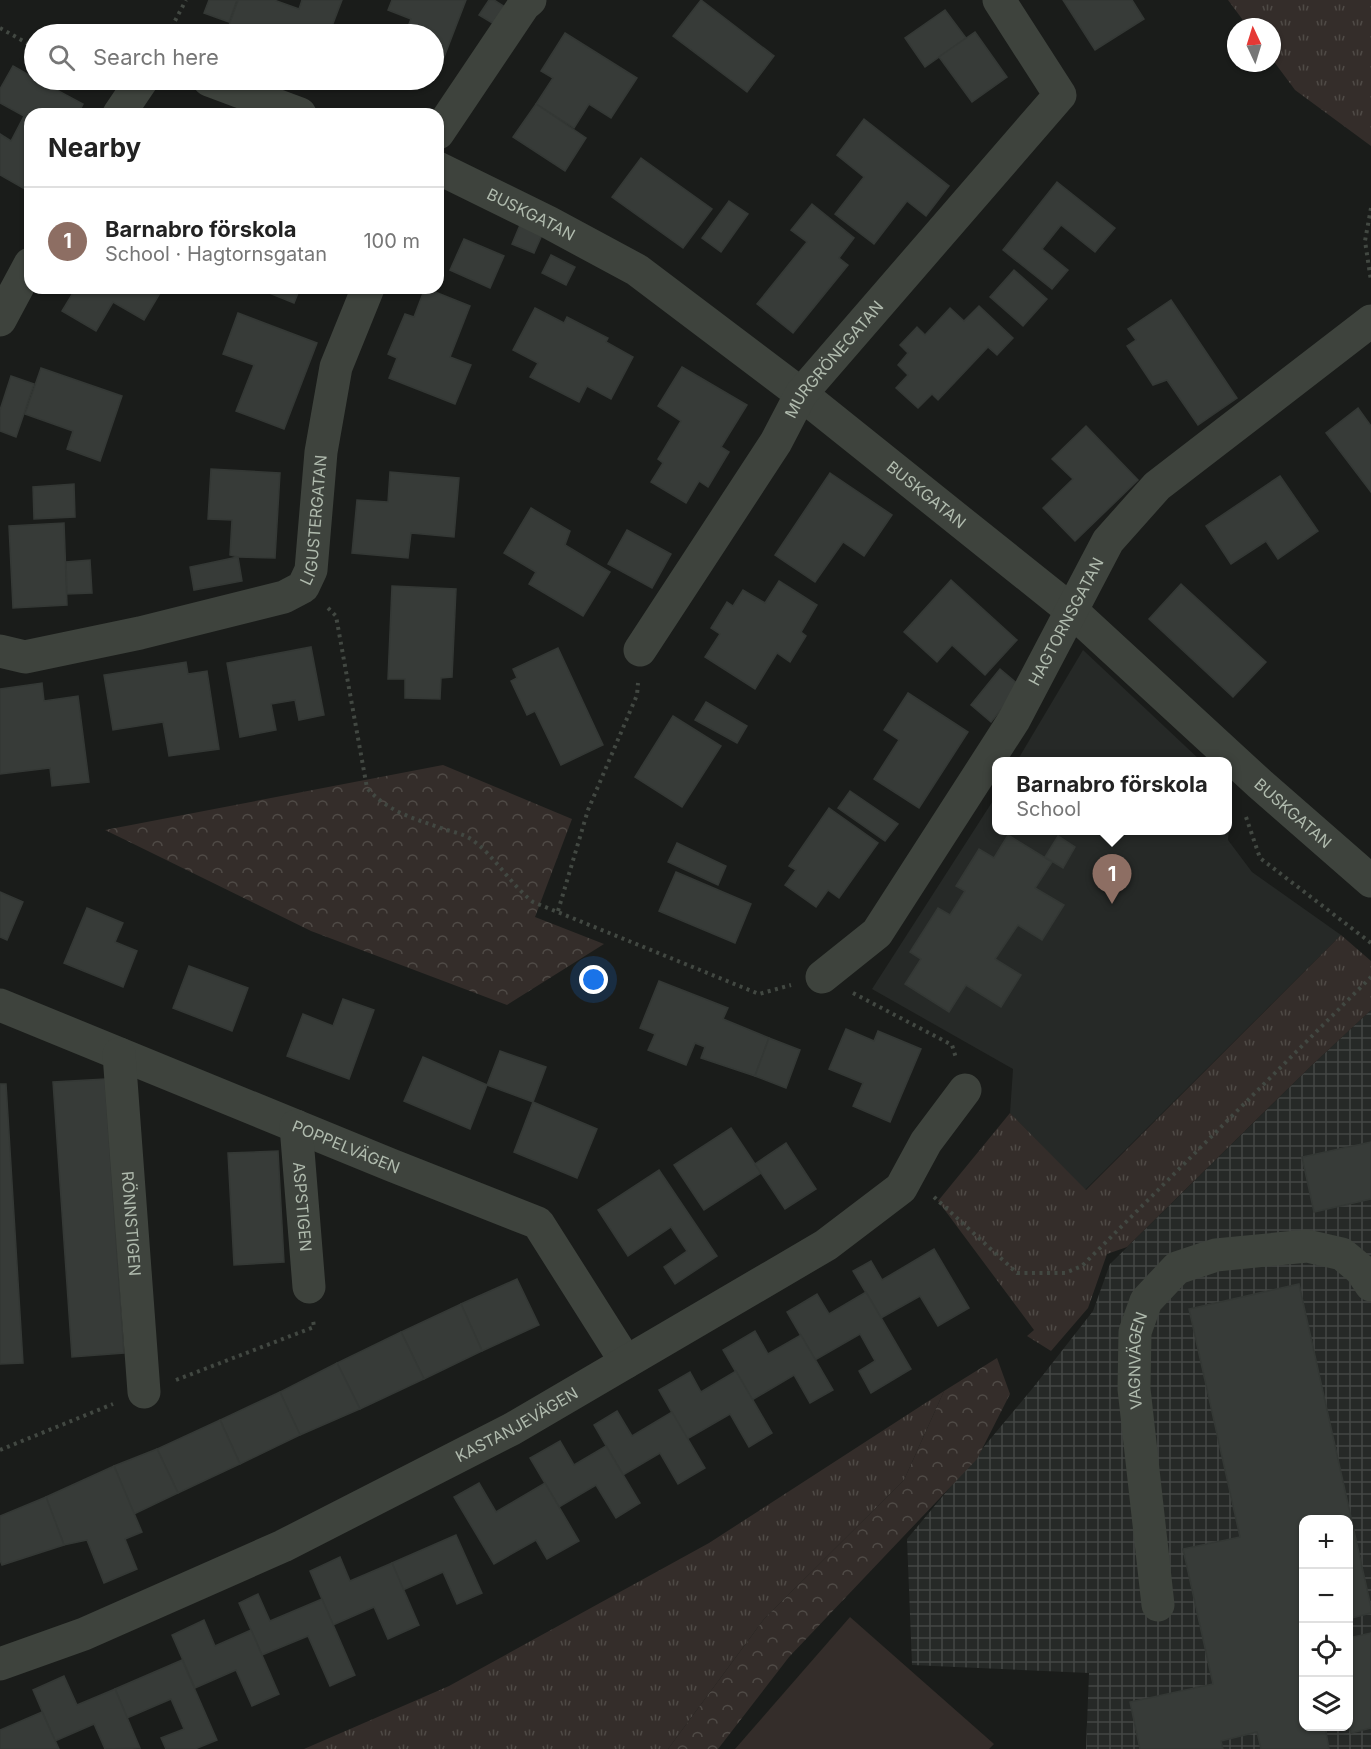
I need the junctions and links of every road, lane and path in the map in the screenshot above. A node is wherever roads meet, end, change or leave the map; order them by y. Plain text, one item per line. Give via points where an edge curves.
1 (186, 0) edge
2 (530, 0) edge
3 (999, 0) edge
4 (173, 24) edge
5 (0, 28) edge
6 (24, 41) edge
7 (135, 90) edge
8 (236, 90) edge
9 (123, 108) edge
10 (284, 108) edge
11 (444, 124) edge
12 (444, 171) edge
13 (1371, 208) edge
14 (24, 275) edge
15 (1371, 281) edge
16 (366, 294) edge
17 (0, 320) edge
18 (1371, 321) edge
19 (801, 394) junction
20 (303, 587) junction
21 (1072, 611) junction
22 (640, 650) joint
23 (0, 651) edge
24 (1231, 757) edge
25 (1232, 758) edge
26 (1260, 784) junction
27 (1371, 881) edge
28 (558, 911) junction
29 (1371, 943) edge
30 (822, 977) junction
31 (1371, 977) edge
32 (0, 1005) edge
33 (119, 1054) junction
34 (965, 1090) joint
35 (296, 1126) junction
36 (909, 1173) junction
37 (1371, 1285) edge
38 (309, 1287) dead end
39 (626, 1362) junction
40 (144, 1392) dead end
41 (1158, 1605) dead end
42 (0, 1664) edge

1 - 4 path
2 - 11 street
3 - 19 street, MURGRÖNEGATAN via 1060,95
5 - 6 path
7 - 9 street
8 - 10 street
12 - 19 street, BUSKGATAN via 638,270
13 - 15 path via 1365,241
14 - 17 street
16 - 20 street, LIGUSTERGATAN via 336,367 321,452 310,570
18 - 21 street, HAGTORNSGATAN via 1157,486 1108,541
19 - 21 street, BUSKGATAN
19 - 22 street, MURGRÖNEGATAN via 776,442
20 - 23 street, LIGUSTERGATAN via 284,597 140,633 25,657
20 - 28 path via 336,616 367,788 401,815 468,837 487,851 525,896
21 - 24 street, BUSKGATAN
21 - 30 street, HAGTORNSGATAN via 1014,720 877,933
22 - 28 path via 637,695 588,810
25 - 26 street, BUSKGATAN
26 - 27 street, BUSKGATAN
26 - 29 path via 1252,791 1246,819 1260,858
28 - 30 path via 759,994
30 - 34 path via 952,1045
31 - 36 path via 1082,1266 1065,1273 1017,1273
32 - 33 street, POPPELVÄGEN
33 - 35 street, POPPELVÄGEN
33 - 40 street, RÖNNSTIGEN
34 - 36 street, KASTANJEVÄGEN via 926,1142
35 - 38 street, ASPSTIGEN
35 - 39 street, POPPELVÄGEN via 538,1223
36 - 39 street, KASTANJEVÄGEN via 901,1188 826,1245
37 - 41 street, VAGNVÄGEN via 1342,1254 1307,1246 1216,1255 1177,1268 1146,1300 1135,1332 1134,1389
39 - 42 street, KASTANJEVÄGEN via 512,1429 283,1546 84,1634

